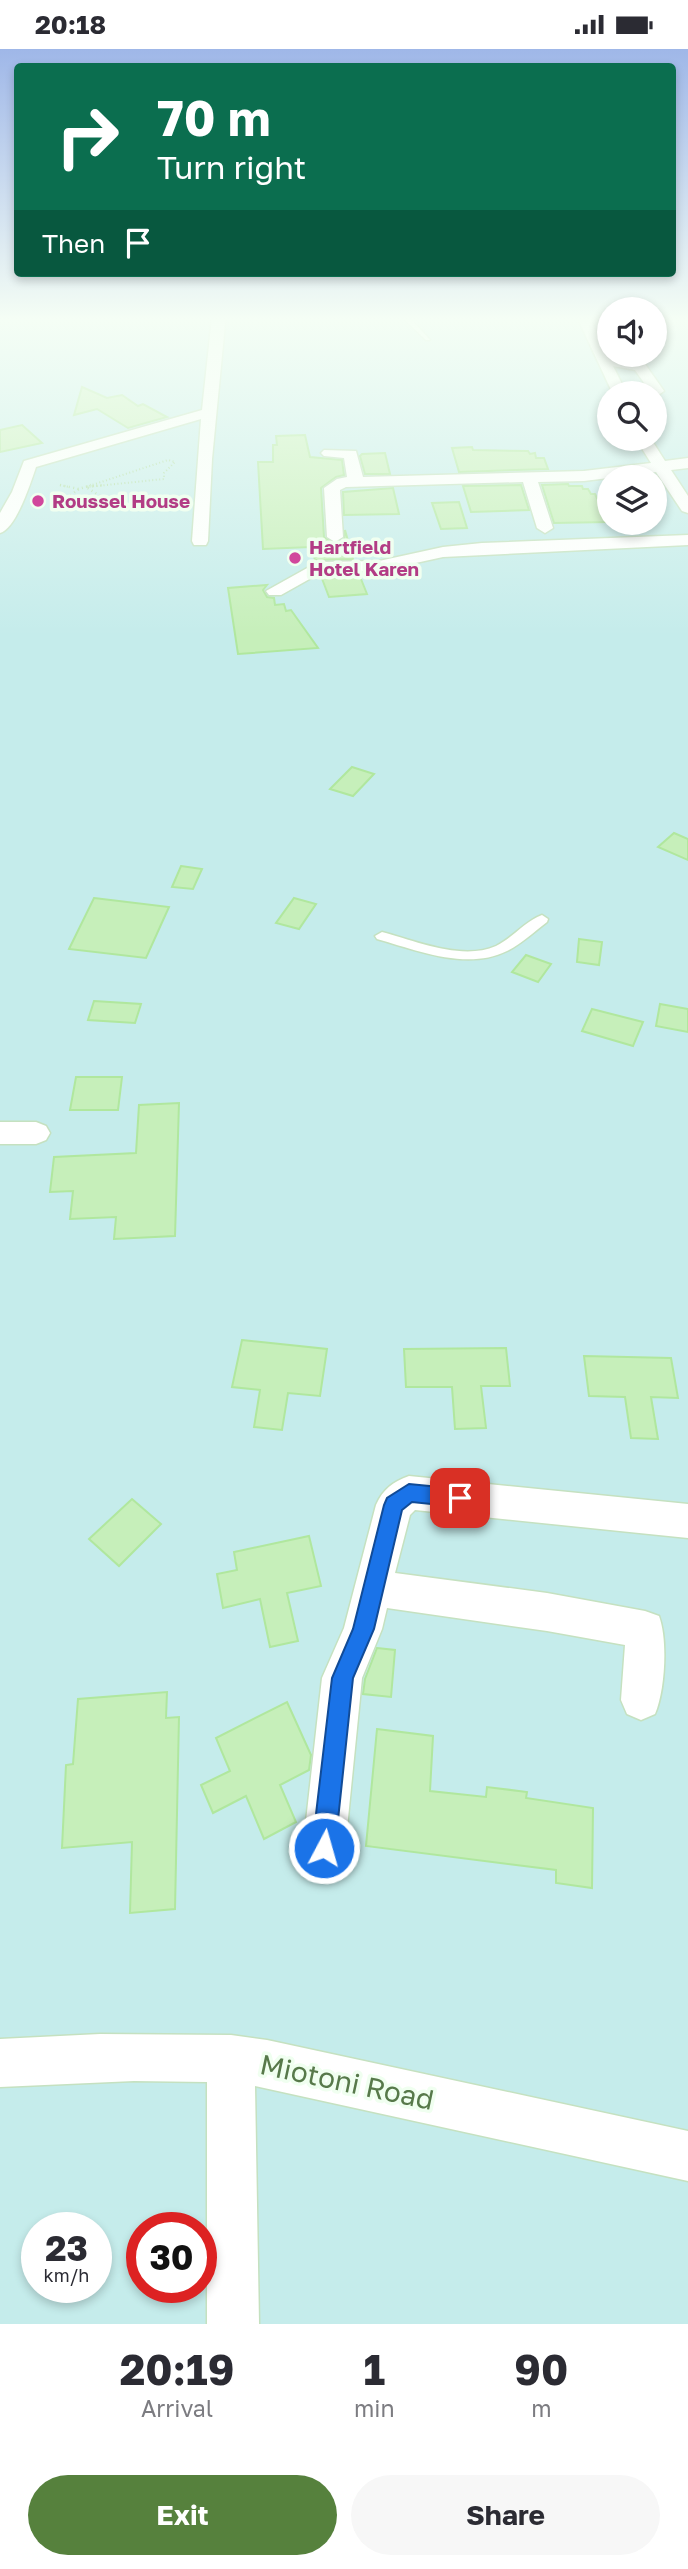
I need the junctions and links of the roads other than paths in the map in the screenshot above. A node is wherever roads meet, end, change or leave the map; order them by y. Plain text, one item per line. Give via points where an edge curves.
1 (172, 423) edge
2 (209, 423) edge
3 (329, 453) dead end
4 (688, 463) edge
5 (667, 467) edge
6 (597, 470) edge
7 (529, 478) junction
8 (667, 478) edge
9 (356, 482) junction
10 (688, 508) edge
11 (0, 528) edge
12 (545, 528) dead end
13 (335, 537) dead end
14 (688, 540) edge
15 (200, 541) dead end
16 (275, 591) dead end
17 (542, 919) dead end
18 (382, 936) dead end
19 (0, 1133) edge
20 (36, 1133) dead end
21 (688, 1521) edge
22 (372, 1588) junction
23 (641, 1700) dead end
24 (324, 1848) dead end
25 (231, 2059) junction
26 (0, 2063) edge
27 (688, 2155) edge
28 (233, 2324) edge

1 - 11 street via 29,464
2 - 15 street via 199,491
3 - 9 street via 353,456
4 - 5 street
6 - 7 street
7 - 9 street
7 - 12 street
8 - 10 street
9 - 13 street via 332,488
14 - 16 street via 482,548 379,566 318,567
17 - 18 lane via 498,950 478,954 423,948
19 - 20 street
21 - 22 street via 409,1493 394,1505
22 - 23 street via 645,1630
22 - 24 street via 363,1629 342,1678
25 - 26 street, Miotoni Road via 129,2056
25 - 27 street, Miotoni Road
25 - 28 street

